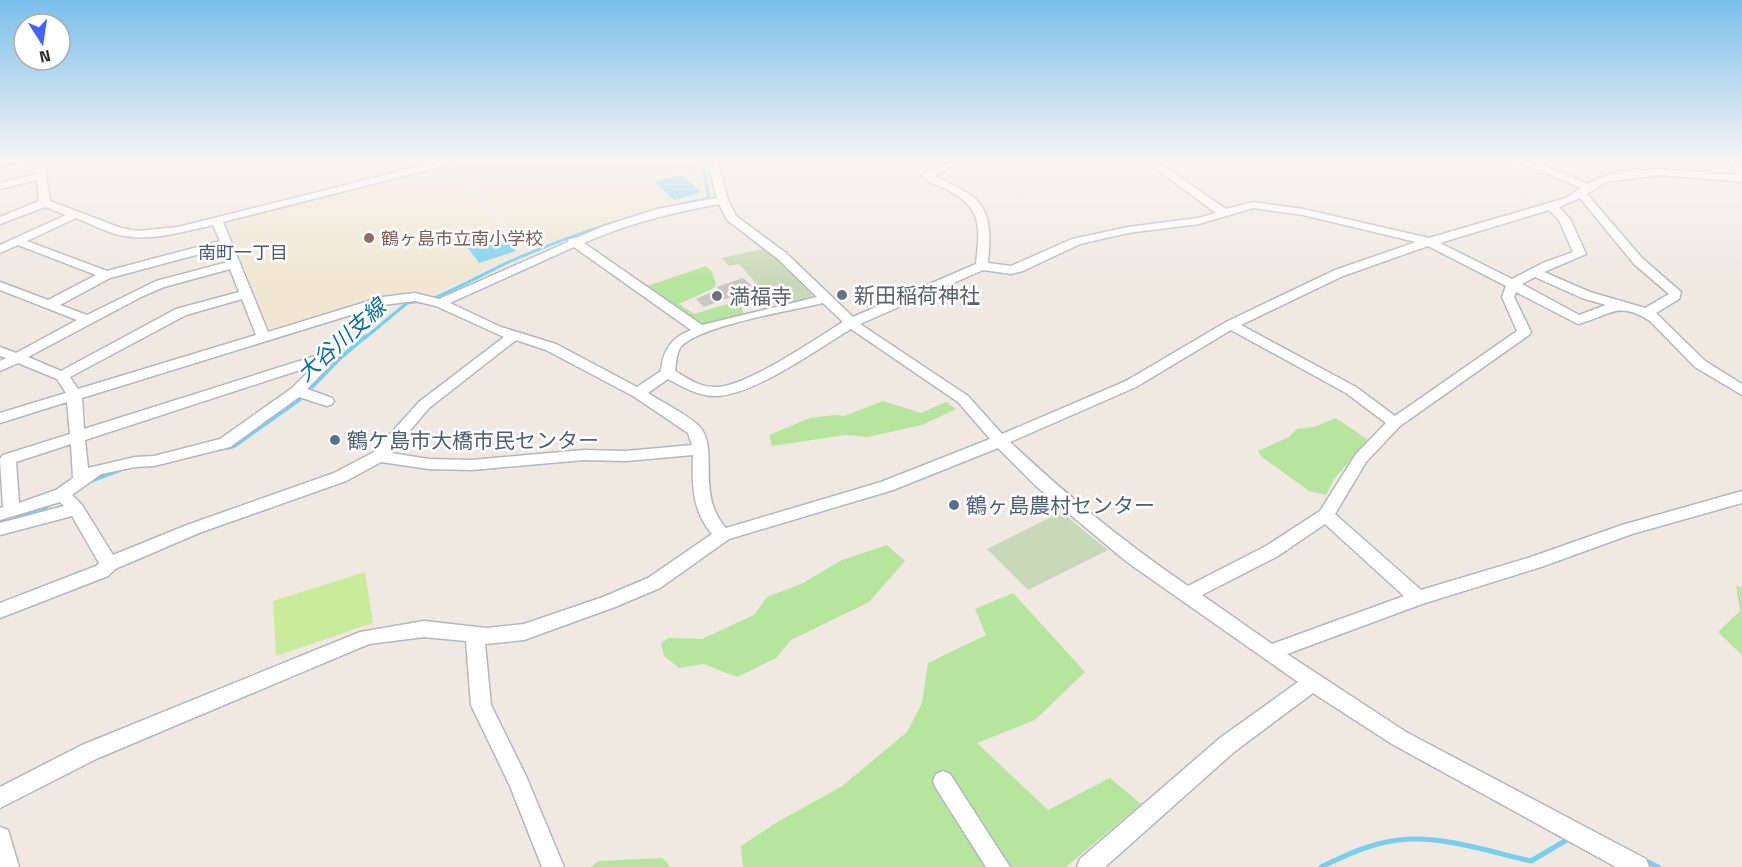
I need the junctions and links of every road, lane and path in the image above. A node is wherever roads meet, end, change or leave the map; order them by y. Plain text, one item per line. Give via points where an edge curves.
1 (295, 200) edge
2 (721, 200) edge
3 (723, 200) edge
4 (969, 200) edge
5 (1206, 200) edge
6 (1561, 200) edge
7 (1592, 200) edge
8 (45, 203) joint
9 (1551, 205) junction
10 (1225, 214) junction
11 (74, 215) junction
12 (217, 220) junction
13 (0, 221) edge
14 (17, 241) junction
15 (573, 241) junction
16 (1429, 242) junction
17 (226, 243) junction
18 (0, 249) edge
19 (154, 262) junction
20 (235, 264) junction
21 (982, 267) junction
22 (1535, 273) junction
23 (106, 275) junction
24 (160, 284) junction
25 (1513, 284) junction
26 (0, 286) edge
27 (246, 294) junction
28 (825, 299) junction
29 (440, 303) junction
30 (49, 305) junction
31 (1617, 305) junction
32 (1647, 313) junction
33 (88, 320) junction
34 (851, 323) junction
35 (1231, 325) junction
36 (699, 329) junction
37 (514, 335) junction
38 (263, 336) junction
39 (0, 351) edge
40 (16, 358) junction
41 (0, 367) edge
42 (668, 373) junction
43 (62, 376) junction
44 (1742, 390) edge
45 (297, 392) junction
46 (638, 393) junction
47 (74, 394) junction
48 (327, 401) dead end
49 (0, 417) edge
50 (1395, 423) junction
51 (77, 436) junction
52 (1000, 441) junction
53 (701, 449) junction
54 (379, 456) junction
55 (81, 480) junction
56 (62, 494) junction
57 (1742, 497) edge
58 (76, 509) junction
59 (5, 512) edge
60 (1326, 515) junction
61 (0, 529) edge
62 (723, 535) junction
63 (109, 564) junction
64 (1186, 595) junction
65 (1418, 598) junction
66 (0, 611) edge
67 (475, 635) junction
68 (1271, 652) junction
69 (1313, 682) junction
70 (943, 781) dead end
71 (0, 798) edge
72 (0, 838) edge
73 (8, 867) edge
74 (553, 867) edge
75 (999, 867) edge
76 (1088, 867) edge
77 (1638, 867) edge

1 - 12 street
2 - 15 street via 644,216
3 - 28 street via 731,218 782,256
4 - 21 street via 979,209 983,226
5 - 10 street
6 - 9 street
7 - 32 street via 1638,261 1675,292 1675,296
8 - 11 street
8 - 13 street
9 - 16 street
9 - 22 street via 1564,219 1580,254
10 - 16 street via 1253,205 1303,212
10 - 21 street via 1076,241 1019,268
11 - 12 street via 138,234 178,230
11 - 14 street
12 - 17 street
14 - 18 street
14 - 23 street
15 - 29 street
15 - 36 street
16 - 25 street
16 - 35 street via 1339,273
17 - 19 street
17 - 20 street
19 - 23 street
19 - 24 street
20 - 24 street
20 - 27 street
21 - 34 street
22 - 25 street
22 - 31 street
23 - 30 street
24 - 33 street
25 - 31 street via 1578,320
25 - 50 street via 1508,297 1524,332
26 - 30 street
27 - 38 street
27 - 43 street via 181,312
28 - 34 street
28 - 36 street
29 - 37 street
29 - 38 street via 415,297 382,301
30 - 33 street
31 - 32 street
32 - 44 street via 1700,364
33 - 40 street
34 - 42 street via 772,371 729,391 695,388
34 - 52 street via 963,399
35 - 50 street via 1352,390
35 - 52 street via 1131,384
36 - 42 street via 678,342 669,355
37 - 46 street via 551,346
37 - 54 street via 424,405
38 - 47 street
39 - 40 street
40 - 41 street
40 - 43 street
42 - 46 street
43 - 47 street
45 - 48 street
45 - 51 street via 333,355
45 - 55 street via 225,443 154,461 96,470
46 - 53 street via 694,430
47 - 49 street
47 - 51 street
50 - 60 street via 1361,458
51 - 55 street
51 - 59 street via 8,459
52 - 62 street via 887,486
52 - 64 street via 1072,508
53 - 54 street via 472,465 429,464
53 - 62 street via 700,487 704,505 710,521
54 - 63 street via 340,477 193,529
55 - 56 street
56 - 58 street
56 - 59 street
57 - 65 street via 1628,529
58 - 61 street
58 - 63 street
60 - 64 street via 1272,551
60 - 65 street
62 - 67 street via 654,583 609,602 524,632
63 - 66 street via 102,571
64 - 68 street
65 - 68 street
67 - 71 street via 424,629 367,637 89,752
67 - 74 street via 481,705 519,783
68 - 69 street
69 - 76 street via 1227,745
69 - 77 street via 1399,738
70 - 75 street
72 - 73 street

